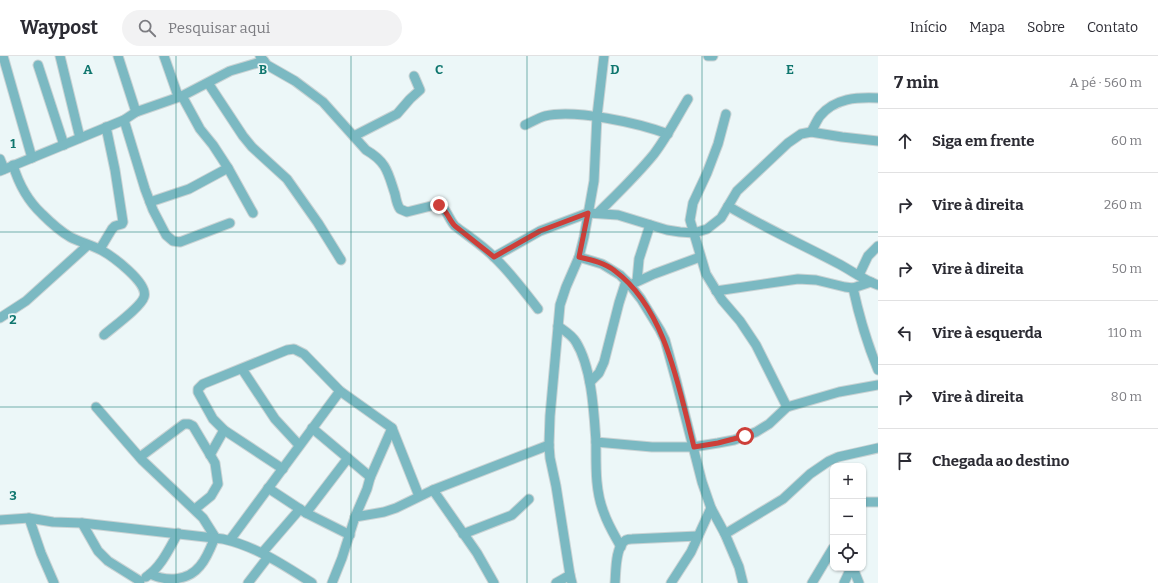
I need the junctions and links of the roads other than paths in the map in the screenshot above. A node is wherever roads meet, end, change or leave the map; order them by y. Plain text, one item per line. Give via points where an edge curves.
1 (3, 56) edge
2 (60, 56) edge
3 (118, 56) edge
4 (164, 56) edge
5 (604, 56) edge
6 (708, 56) edge
7 (713, 56) edge
8 (262, 58) edge
9 (38, 65) dead end
10 (414, 76) dead end
11 (208, 83) junction
12 (180, 96) junction
13 (878, 98) edge
14 (688, 99) dead end
15 (136, 112) junction
16 (726, 114) dead end
17 (597, 116) junction
18 (124, 120) junction
19 (525, 125) dead end
20 (106, 127) junction
21 (811, 132) junction
22 (668, 134) junction
23 (354, 136) junction
24 (80, 138) junction
25 (878, 141) edge
26 (64, 145) junction
27 (32, 158) junction
28 (0, 159) edge
29 (13, 165) junction
30 (228, 168) junction
31 (2, 170) edge
32 (150, 202) junction
33 (728, 206) junction
34 (588, 213) junction
35 (598, 213) junction
36 (253, 214) dead end
37 (230, 223) dead end
38 (650, 225) junction
39 (694, 233) junction
40 (88, 245) junction
41 (878, 246) edge
42 (100, 249) junction
43 (494, 257) junction
44 (579, 257) junction
45 (700, 257) junction
46 (341, 260) dead end
47 (859, 275) junction
48 (631, 282) junction
49 (875, 284) edge
50 (853, 288) junction
51 (716, 291) junction
52 (538, 309) dead end
53 (0, 318) edge
54 (558, 326) junction
55 (104, 335) dead end
56 (242, 369) junction
57 (878, 370) edge
58 (590, 382) junction
59 (878, 385) edge
60 (340, 391) junction
61 (96, 407) dead end
62 (787, 407) junction
63 (312, 428) junction
64 (392, 428) junction
65 (224, 430) junction
66 (596, 442) junction
67 (549, 445) junction
68 (299, 446) junction
69 (694, 447) junction
70 (878, 448) edge
71 (210, 455) junction
72 (140, 457) junction
73 (838, 457) junction
74 (348, 458) junction
75 (840, 463) edge
76 (283, 469) junction
77 (370, 478) junction
78 (268, 488) junction
79 (433, 490) junction
80 (419, 496) junction
81 (529, 499) dead end
82 (866, 502) edge
83 (878, 502) edge
84 (711, 508) junction
85 (195, 509) junction
86 (303, 511) junction
87 (355, 517) junction
88 (29, 518) junction
89 (0, 520) edge
90 (82, 523) junction
91 (178, 533) junction
92 (463, 534) junction
93 (725, 534) junction
94 (350, 536) junction
95 (698, 536) junction
96 (215, 537) junction
97 (230, 540) junction
98 (620, 547) junction
99 (830, 553) edge
100 (265, 555) junction
101 (850, 571) edge
102 (853, 571) edge
103 (150, 574) junction
104 (571, 579) edge
105 (139, 582) edge
106 (172, 582) edge
107 (54, 583) edge
108 (248, 583) edge
109 (312, 583) edge
110 (332, 583) edge
111 (494, 583) edge
112 (556, 583) edge
113 (615, 583) edge
114 (671, 583) edge
115 (743, 583) edge
116 (812, 583) edge
117 (844, 583) edge
118 (859, 583) edge

1 - 27 street
2 - 24 street
3 - 15 street
4 - 12 street
5 - 17 street
6 - 7 street
8 - 11 street
8 - 23 street via 267,65 295,81 323,102
9 - 26 street
10 - 23 street via 420,90 400,111
11 - 12 street
11 - 46 street via 252,147 287,179
12 - 15 street
12 - 30 street
13 - 21 street via 848,99 832,106 819,117
14 - 22 street
15 - 18 street
16 - 39 street via 718,144 693,203 690,220
17 - 19 street via 546,116
17 - 22 street
17 - 34 street via 596,165
18 - 20 street
18 - 32 street
20 - 24 street
20 - 42 street via 123,222 112,229
21 - 25 street
21 - 33 street via 801,134 788,142 737,191
22 - 35 street via 639,172
23 - 43 street via 383,164 400,209 407,212 442,206 455,226
24 - 26 street
26 - 27 street
27 - 29 street
28 - 31 street
29 - 31 street
29 - 40 street via 23,191 31,203 64,233
30 - 32 street via 189,190
30 - 36 street
32 - 37 street via 166,235 172,240 180,242
33 - 39 street via 716,222 707,229
33 - 47 street
34 - 35 street
34 - 43 street via 540,231
34 - 44 street
35 - 38 street via 618,215
38 - 39 street
38 - 48 street
39 - 45 street
40 - 42 street
40 - 53 street via 26,301
41 - 47 street via 868,256
42 - 55 street via 136,278 144,292 144,298 139,304
43 - 52 street
44 - 48 street via 602,264
44 - 54 street via 563,296
45 - 48 street
45 - 51 street
47 - 49 street
48 - 58 street via 619,303 600,373
48 - 69 street via 665,340
49 - 50 street
50 - 51 street via 798,279
50 - 57 street via 867,344
51 - 62 street via 756,345
54 - 58 street via 576,341 584,357
54 - 67 street
56 - 60 street via 294,349 304,354
56 - 65 street via 203,384 198,389 206,408
56 - 68 street via 275,419
58 - 66 street
59 - 62 street via 839,392
60 - 63 street
60 - 64 street
61 - 72 street
62 - 69 street via 756,432 734,440
63 - 68 street
63 - 74 street
64 - 77 street
64 - 80 street
65 - 71 street
65 - 76 street
66 - 69 street via 652,447
66 - 98 street via 596,472 601,505
67 - 79 street
67 - 104 street
68 - 76 street
69 - 84 street
70 - 73 street
71 - 72 street via 194,426 184,424
71 - 85 street via 215,463 218,484 211,496
72 - 85 street
73 - 75 street
73 - 93 street via 810,474 783,499
74 - 77 street
74 - 86 street
76 - 78 street
77 - 87 street
78 - 86 street
78 - 97 street
79 - 80 street
79 - 92 street
80 - 87 street via 384,512
81 - 92 street via 512,515
82 - 83 street
84 - 93 street
84 - 95 street
85 - 96 street
86 - 94 street
86 - 100 street
87 - 94 street
88 - 89 street
88 - 90 street
88 - 107 street
90 - 91 street
90 - 105 street via 98,551
91 - 96 street
91 - 103 street via 166,555
92 - 111 street
93 - 115 street via 739,566
94 - 110 street
95 - 98 street via 632,539 625,541
95 - 114 street
96 - 97 street
96 - 106 street via 200,567
97 - 100 street
98 - 113 street
99 - 116 street
100 - 108 street
100 - 109 street
101 - 117 street
102 - 118 street
103 - 105 street
103 - 106 street
104 - 112 street

